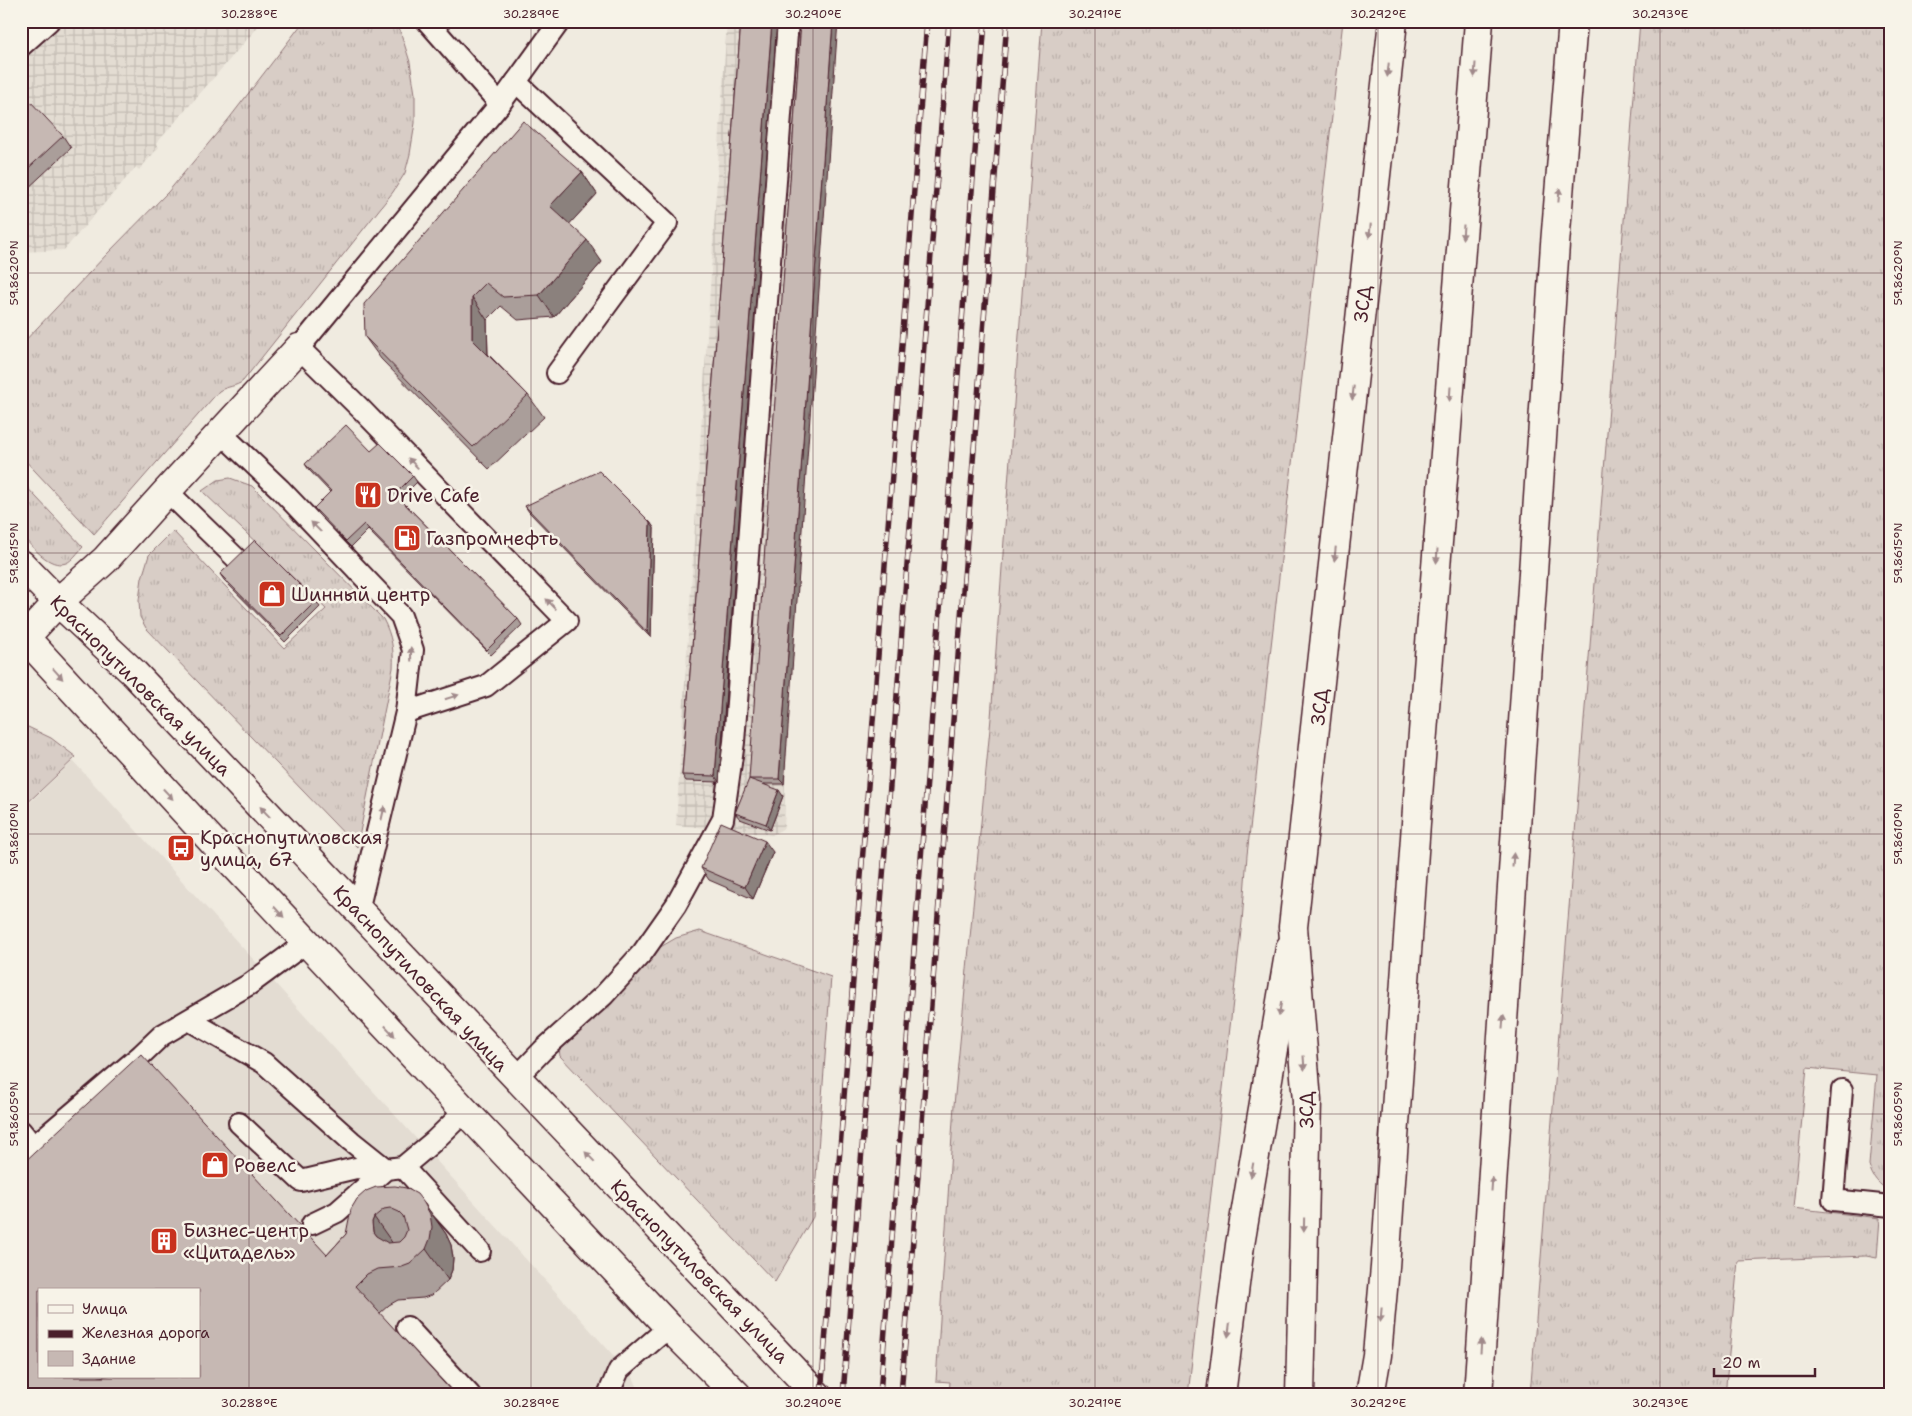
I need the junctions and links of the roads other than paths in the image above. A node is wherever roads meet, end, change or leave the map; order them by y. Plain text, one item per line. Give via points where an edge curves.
1 (49, 21) edge
2 (427, 21) edge
3 (788, 21) edge
4 (1393, 21) edge
5 (1479, 21) edge
6 (1573, 21) edge
7 (559, 22) edge
8 (21, 46) edge
9 (516, 82) junction
10 (500, 104) junction
11 (299, 348) junction
12 (557, 373) dead end
13 (220, 433) junction
14 (167, 491) junction
15 (21, 564) edge
16 (241, 564) edge
17 (21, 595) edge
18 (58, 602) junction
19 (23, 638) edge
20 (406, 712) junction
21 (358, 911) junction
22 (1294, 927) junction
23 (307, 942) junction
24 (189, 1020) junction
25 (516, 1078) junction
26 (1842, 1090) dead end
27 (465, 1111) junction
28 (239, 1123) dead end
29 (25, 1145) edge
30 (394, 1168) junction
31 (1891, 1206) edge
32 (312, 1224) dead end
33 (480, 1251) dead end
34 (407, 1327) dead end
35 (669, 1327) junction
36 (470, 1395) edge
37 (608, 1395) edge
38 (737, 1395) edge
39 (817, 1395) edge
40 (1221, 1395) edge
41 (1300, 1395) edge
42 (1370, 1395) edge
43 (1478, 1395) edge

1 - 8 lane
2 - 10 lane
3 - 25 lane via 734,742 723,819 676,905 642,952 604,995
4 -> 22 main road, ЗСД
5 -> 42 main road via 1416,829 1386,1267
43 -> 6 main road via 1555,244
7 - 9 lane
9 - 10 lane
9 - 12 lane via 667,222
10 - 11 lane
11 - 13 main road
20 -> 11 lane via 486,686 567,621
13 - 14 main road
20 -> 13 lane via 413,650 401,616 280,489
14 - 16 lane
14 - 18 main road via 106,560
15 - 18 main road, Краснопутиловская улица
17 - 18 main road
18 - 19 main road
21 -> 18 main road, Краснопутиловская улица via 133,672
19 -> 23 main road
21 -> 20 lane
21 - 25 main road, Краснопутиловская улица
22 -> 40 main road via 1240,1245
22 -> 41 main road, ЗСД via 1307,1101
23 - 24 lane via 250,984
23 -> 27 main road
24 - 29 lane via 162,1035
24 - 30 lane via 264,1063 351,1141
39 -> 25 main road, Краснопутиловская улица
26 - 31 lane via 1833,1200
27 - 30 lane via 434,1141
27 - 35 main road
28 - 30 lane via 301,1181 356,1168
30 - 32 lane via 337,1212
30 - 33 lane
34 - 36 lane
35 - 37 lane via 619,1370
35 - 38 main road

